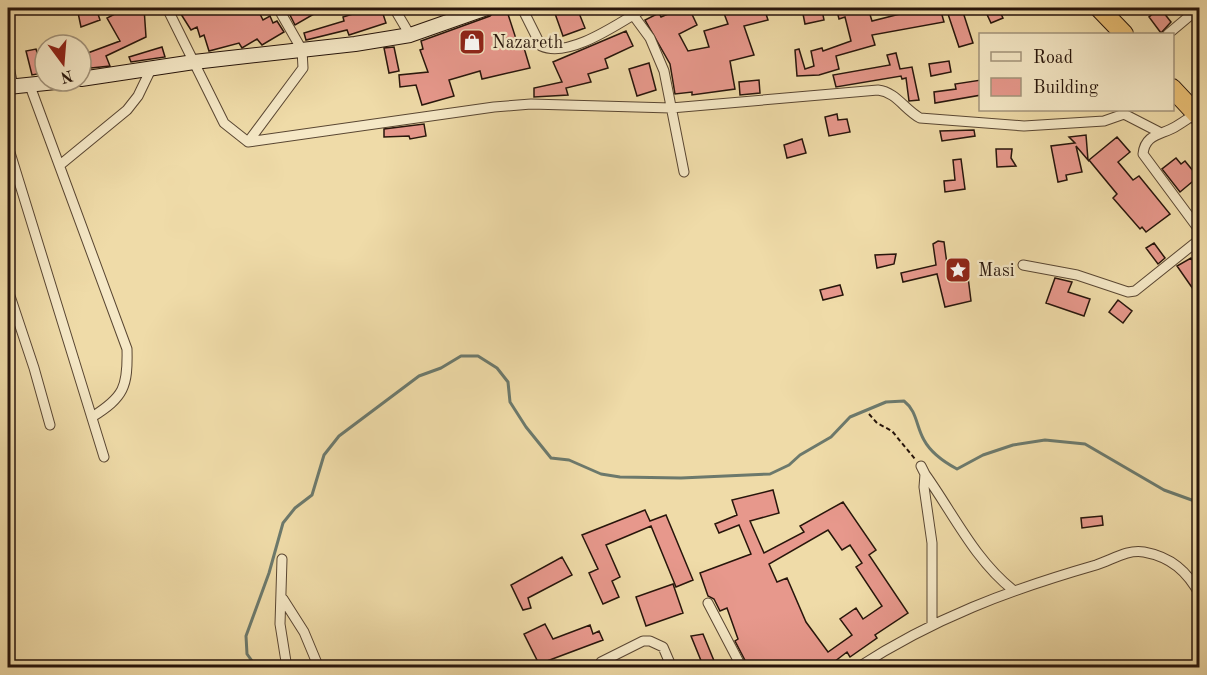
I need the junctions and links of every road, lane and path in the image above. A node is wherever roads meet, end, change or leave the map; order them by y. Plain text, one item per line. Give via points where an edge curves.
1 (167, 8) edge
2 (278, 8) edge
3 (394, 8) edge
4 (487, 8) edge
5 (522, 8) edge
6 (645, 8) edge
7 (1099, 8) edge
8 (1199, 8) edge
9 (631, 11) edge
10 (1123, 33) edge
11 (1169, 33) edge
12 (410, 36) junction
13 (302, 50) junction
14 (8, 62) edge
15 (194, 62) junction
16 (151, 69) junction
17 (93, 77) edge
18 (30, 86) junction
19 (33, 86) edge
20 (10, 87) edge
21 (1174, 89) edge
22 (671, 108) junction
23 (1198, 116) edge
24 (1159, 132) junction
25 (248, 142) junction
26 (8, 146) edge
27 (60, 165) junction
28 (684, 172) dead end
29 (1200, 231) edge
30 (1200, 239) edge
31 (1023, 265) dead end
32 (8, 290) edge
33 (869, 414) dead end
34 (92, 417) junction
35 (50, 424) dead end
36 (104, 457) dead end
37 (923, 470) junction
38 (282, 559) dead end
39 (1013, 590) junction
40 (1200, 595) edge
41 (283, 599) junction
42 (708, 603) dead end
43 (932, 624) junction
44 (287, 668) edge
45 (319, 668) edge
46 (598, 668) edge
47 (672, 668) edge
48 (742, 668) edge
49 (857, 668) edge

1 - 15 street
2 - 13 street
3 - 12 street
4 - 12 street
5 - 9 street via 541,46 555,50 600,34
6 - 9 street
7 - 10 highway
8 - 11 street
9 - 22 street via 658,55
12 - 13 street
13 - 15 street
13 - 25 street via 301,74
14 - 20 street
15 - 16 street
15 - 25 street via 224,123
16 - 17 street
16 - 27 street via 127,110
18 - 19 street
18 - 20 street
18 - 27 street
21 - 23 highway
22 - 24 street via 878,90 892,94 920,118 1024,126 1104,121 1124,114
22 - 25 street via 531,104
22 - 28 street
23 - 24 street
24 - 29 street via 1146,143 1143,154
26 - 34 street
27 - 34 street via 127,350 124,388 114,403
30 - 31 street via 1135,291
32 - 35 street
33 - 37 path via 892,431
34 - 36 street
37 - 39 street via 963,533 1001,581
37 - 43 street via 930,523
38 - 41 street
39 - 40 street via 1129,552 1143,551 1183,569
39 - 43 street
41 - 44 street via 280,624
41 - 45 street via 304,632
42 - 48 street
43 - 49 street
46 - 47 street via 609,657 650,641 663,647

